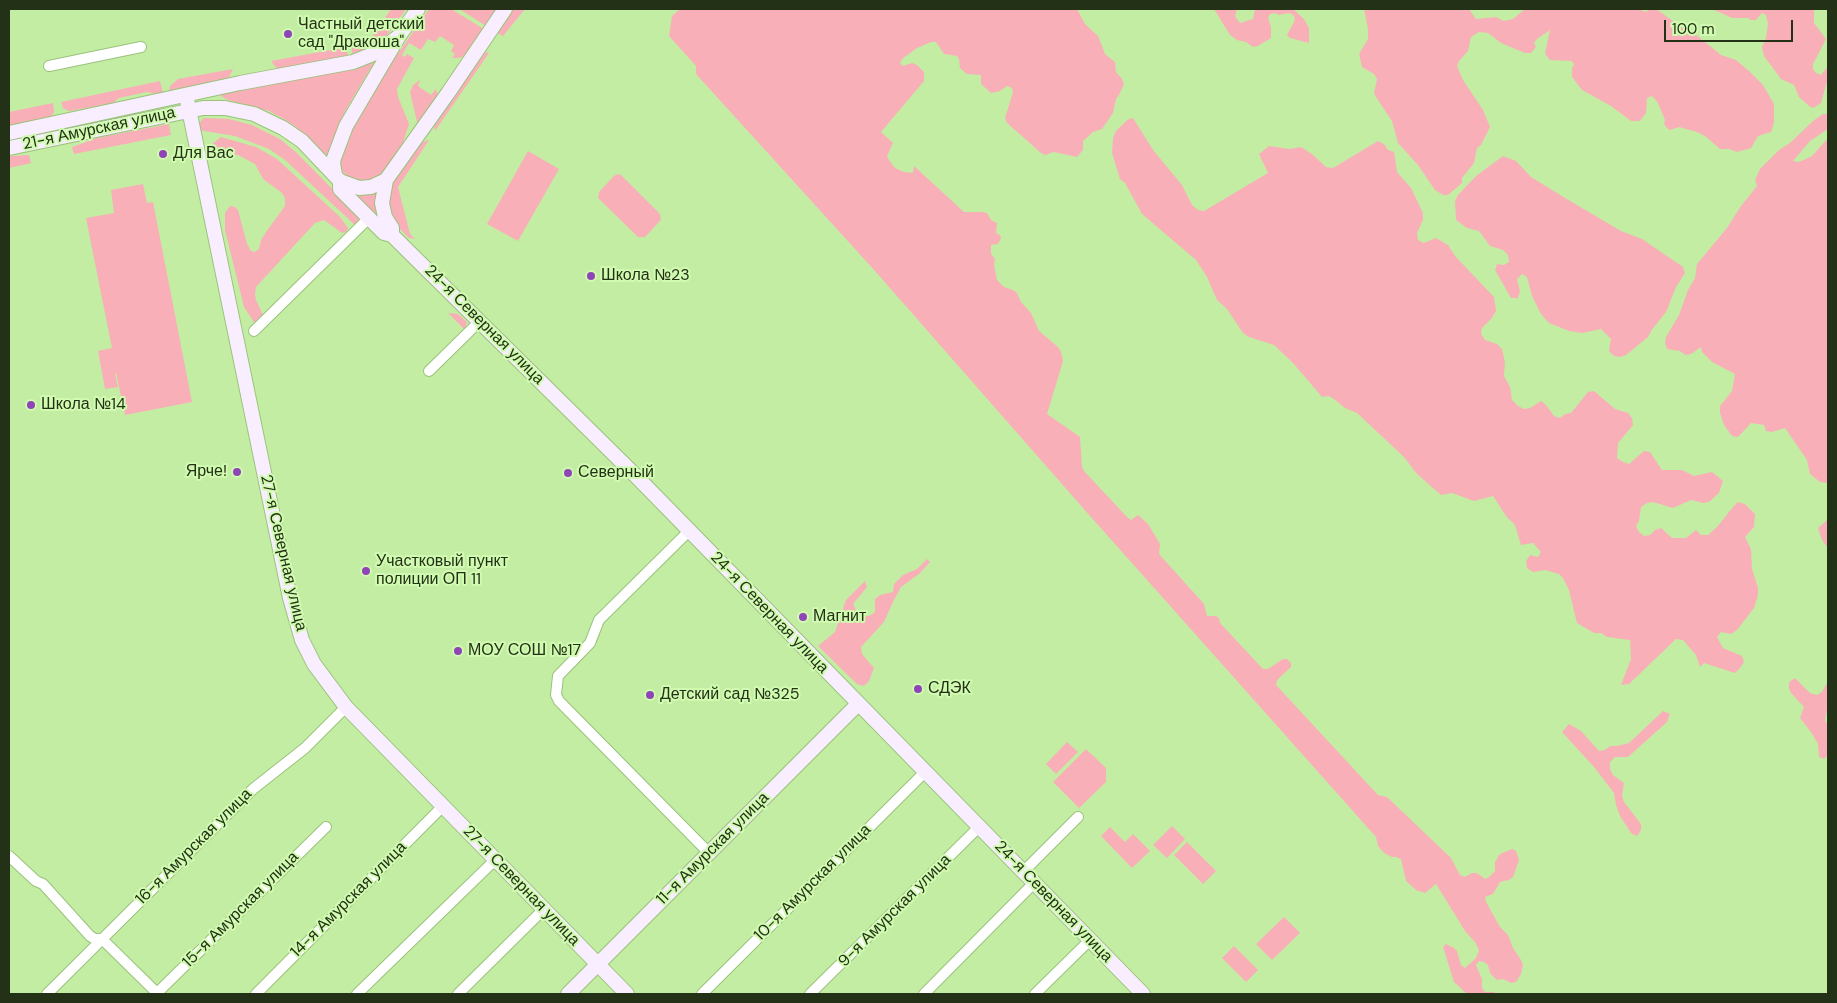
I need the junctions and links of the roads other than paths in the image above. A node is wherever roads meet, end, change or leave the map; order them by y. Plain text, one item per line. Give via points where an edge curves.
1 (418, 9) edge
2 (505, 9) edge
3 (399, 36) junction
4 (141, 47) dead end
5 (48, 66) dead end
6 (186, 95) junction
7 (189, 111) junction
8 (9, 133) edge
9 (9, 148) edge
10 (337, 178) junction
11 (386, 180) junction
12 (369, 218) junction
13 (392, 235) junction
14 (480, 321) junction
15 (254, 331) dead end
16 (429, 371) dead end
17 (689, 531) junction
18 (858, 704) junction
19 (346, 707) junction
20 (924, 772) junction
21 (443, 806) junction
22 (1078, 817) dead end
23 (326, 827) dead end
24 (979, 827) junction
25 (709, 853) junction
26 (9, 856) edge
27 (495, 860) junction
28 (1023, 872) junction
29 (1034, 883) junction
30 (543, 910) junction
31 (102, 939) junction
32 (1090, 940) junction
33 (597, 964) junction
34 (47, 994) edge
35 (157, 994) edge
36 (256, 994) edge
37 (357, 994) edge
38 (458, 994) edge
39 (568, 994) edge
40 (627, 994) edge
41 (702, 994) edge
42 (810, 994) edge
43 (924, 994) edge
44 (1035, 994) edge
45 (1143, 994) edge

1 - 3 main road
2 - 11 main road
3 - 6 main road, 21-я Амурская улица via 378,52 353,62
3 - 10 main road via 341,138 333,164
4 - 5 street
6 - 7 main road, 27-я Северная улица
6 - 8 main road, 21-я Амурская улица
7 - 9 main road, 21-я Амурская улица
7 - 10 main road, 24-я Северная улица via 225,108 268,120 302,142
7 - 19 main road, 27-я Северная улица via 296,621 314,664
10 - 11 main road via 365,188
10 - 12 main road, 24-я Северная улица via 340,189
11 - 13 main road, 24-я Северная улица via 382,203
12 - 13 main road, 24-я Северная улица via 384,233
12 - 15 street
13 - 14 main road, 24-я Северная улица
14 - 16 street
14 - 17 main road, 24-я Северная улица
17 - 18 main road, 24-я Северная улица
17 - 25 street via 599,620 590,643 558,676 556,695 558,702
18 - 20 main road, 24-я Северная улица
18 - 25 main road, 11-я Амурская улица
19 - 21 main road, 27-я Северная улица
19 - 31 street, 16-я Амурская улица via 305,748 253,789
20 - 24 main road, 24-я Северная улица
20 - 41 street, 10-я Амурская улица
21 - 27 main road, 27-я Северная улица
21 - 36 street, 14-я Амурская улица
22 - 28 street
23 - 35 street, 15-я Амурская улица
24 - 28 main road, 24-я Северная улица
24 - 42 street, 9-я Амурская улица
25 - 33 main road, 11-я Амурская улица
26 - 31 street via 43,884 90,936
27 - 30 main road, 27-я Северная улица
27 - 37 street
28 - 29 main road, 24-я Северная улица
29 - 32 main road, 24-я Северная улица
29 - 43 street
30 - 33 main road, 27-я Северная улица
30 - 38 street
31 - 34 street, 16-я Амурская улица
31 - 35 street
32 - 44 street
32 - 45 main road, 24-я Северная улица
33 - 39 main road, 11-я Амурская улица
33 - 40 main road, 27-я Северная улица

